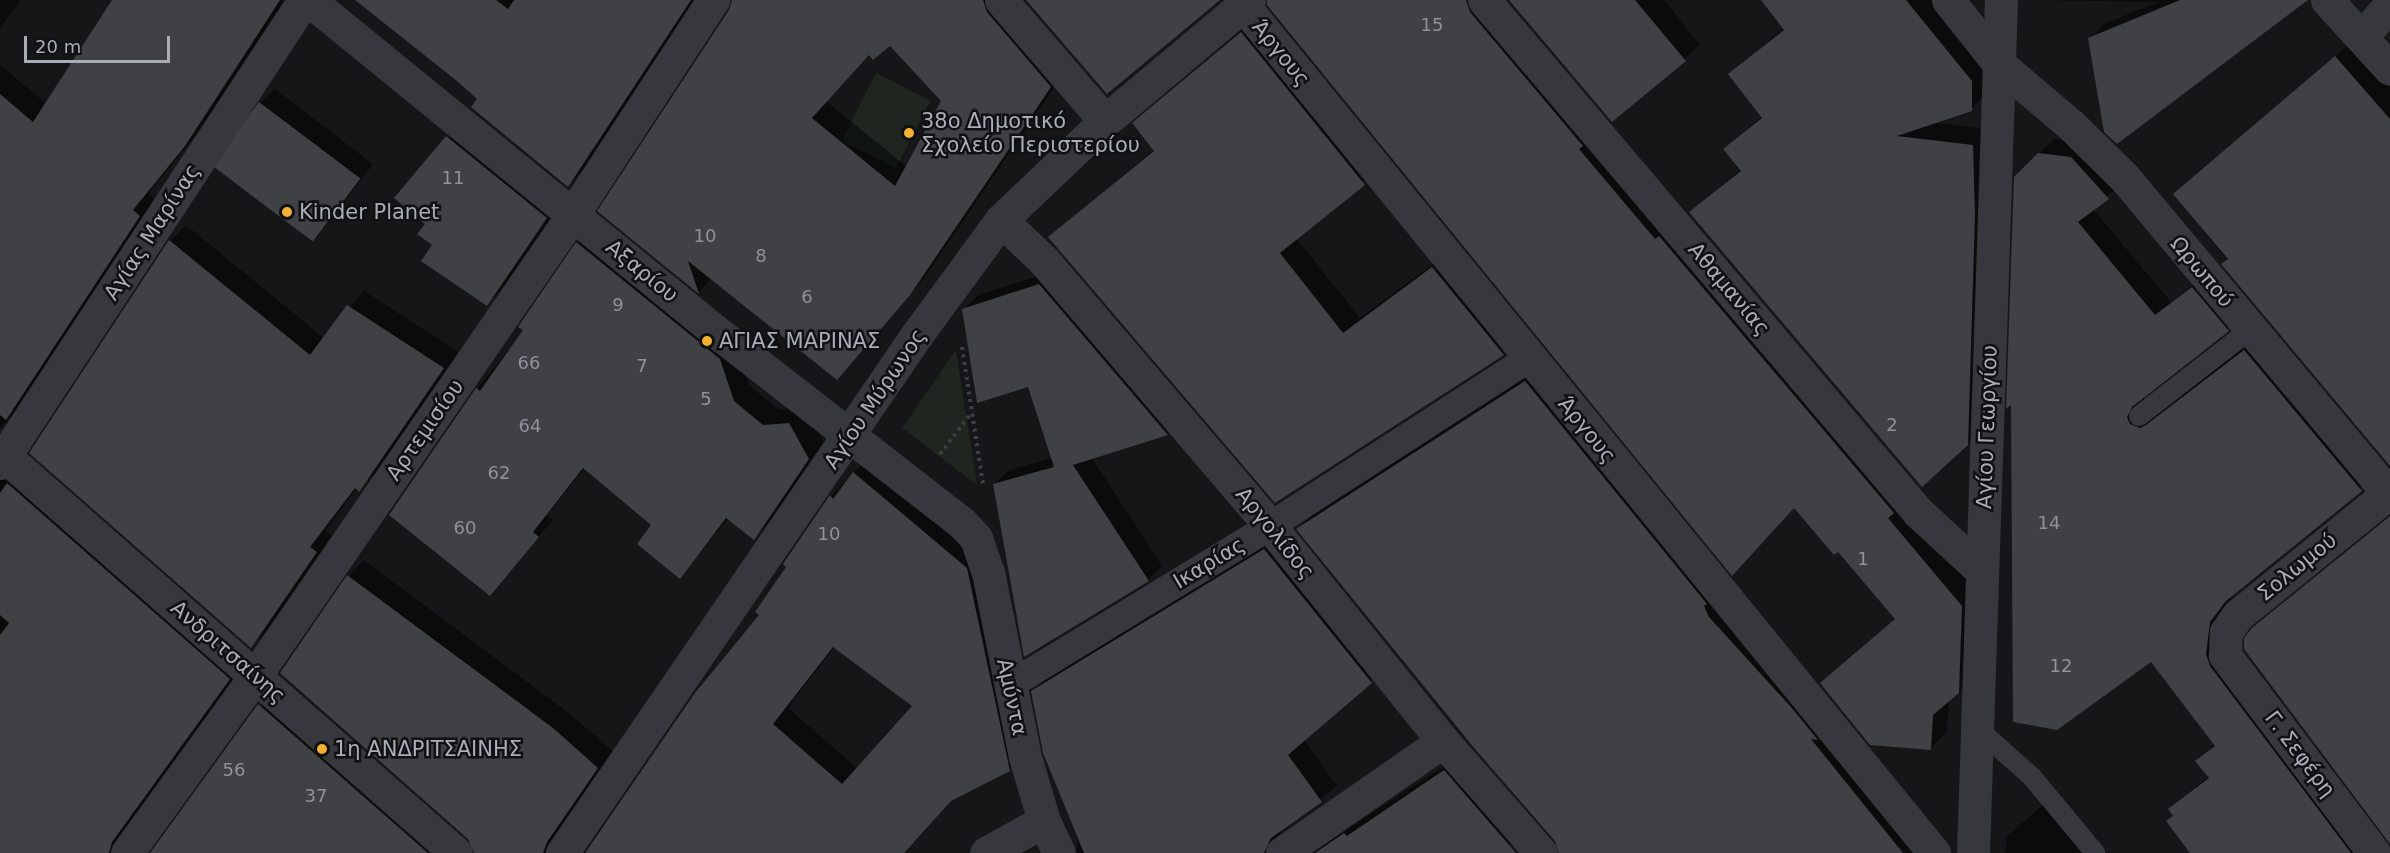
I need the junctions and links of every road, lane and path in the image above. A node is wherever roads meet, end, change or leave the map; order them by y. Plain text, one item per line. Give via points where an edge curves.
1 (304, 0) edge
2 (309, 0) edge
3 (713, 0) edge
4 (1001, 0) edge
5 (1484, 0) edge
6 (1948, 0) edge
7 (2001, 0) edge
8 (2327, 0) edge
9 (1246, 3) edge
10 (2390, 5) edge
11 (2361, 36) junction
12 (1999, 64) junction
13 (2390, 69) edge
14 (1105, 121) junction
15 (573, 214) junction
16 (1001, 220) junction
17 (943, 300) junction
18 (2251, 329) junction
19 (1528, 359) junction
20 (1988, 400) junction
21 (972, 412) junction
22 (2139, 416) dead end
23 (850, 437) junction
24 (2, 457) edge
25 (914, 486) junction
26 (2390, 494) edge
27 (1270, 526) junction
28 (976, 538) junction
29 (1982, 571) junction
30 (2225, 655) junction
31 (255, 676) junction
32 (1010, 685) junction
33 (1977, 728) junction
34 (1443, 741) junction
35 (1044, 820) junction
36 (127, 853) edge
37 (456, 853) edge
38 (562, 853) edge
39 (986, 853) edge
40 (1059, 853) edge
41 (1282, 853) edge
42 (1541, 853) edge
43 (1934, 853) edge
44 (1973, 853) edge
45 (2095, 853) edge
46 (2374, 853) edge

1 - 24 street, Αγίας Μαρίνας
2 - 15 street, Αξαρίου
3 - 15 street, Αρτεμισίου
4 - 14 street
5 - 29 street, Αθαμανίας via 1918,512
6 - 12 street, Ωρωπού
7 - 12 street, Αγίου Γεωργίου
8 - 11 street
9 - 14 street, Αγίου Μύρωνος
9 - 19 street, Άργους
10 - 11 street
11 - 13 street
12 - 18 street, Ωρωπού via 2071,125 2124,177
12 - 20 street, Αγίου Γεωργίου
14 - 16 street, Αγίου Μύρωνος
15 - 23 street, Αξαρίου
15 - 31 street, Αρτεμισίου
16 - 17 street, Αγίου Μύρωνος
16 - 27 street, Αργολίδος via 1044,261
17 - 21 path via 961,343
17 - 23 street, Αγίου Μύρωνος
18 - 22 lane
18 - 26 street, Ωρωπού
19 - 27 street, Ικαρίας
19 - 43 street, Άργους
20 - 29 street, Αγίου Γεωργίου
20 - 30 path via 2045,450 2135,541
21 - 25 path
21 - 28 path via 985,495
23 - 25 street, Αξαρίου
23 - 38 street, Αγίου Μύρωνος
24 - 31 street, Ανδριτσαίνης
25 - 28 street, Αξαρίου
26 - 30 street, Σολωμού via 2238,615 2226,632
27 - 32 street, Ικαρίας
27 - 34 street, Αργολίδος
28 - 32 street, Αμύντα via 988,572
29 - 33 street, Αγίου Γεωργίου
30 - 46 street, Γ. Σεφέρη
31 - 36 street, Αρτεμισίου
31 - 37 street, Ανδριτσαίνης
32 - 35 street, Αμύντα
33 - 44 street, Αγίου Γεωργίου
33 - 45 lane via 2032,777
34 - 41 street
34 - 42 street, Αργολίδος
35 - 39 street
35 - 40 street, Αμύντα

